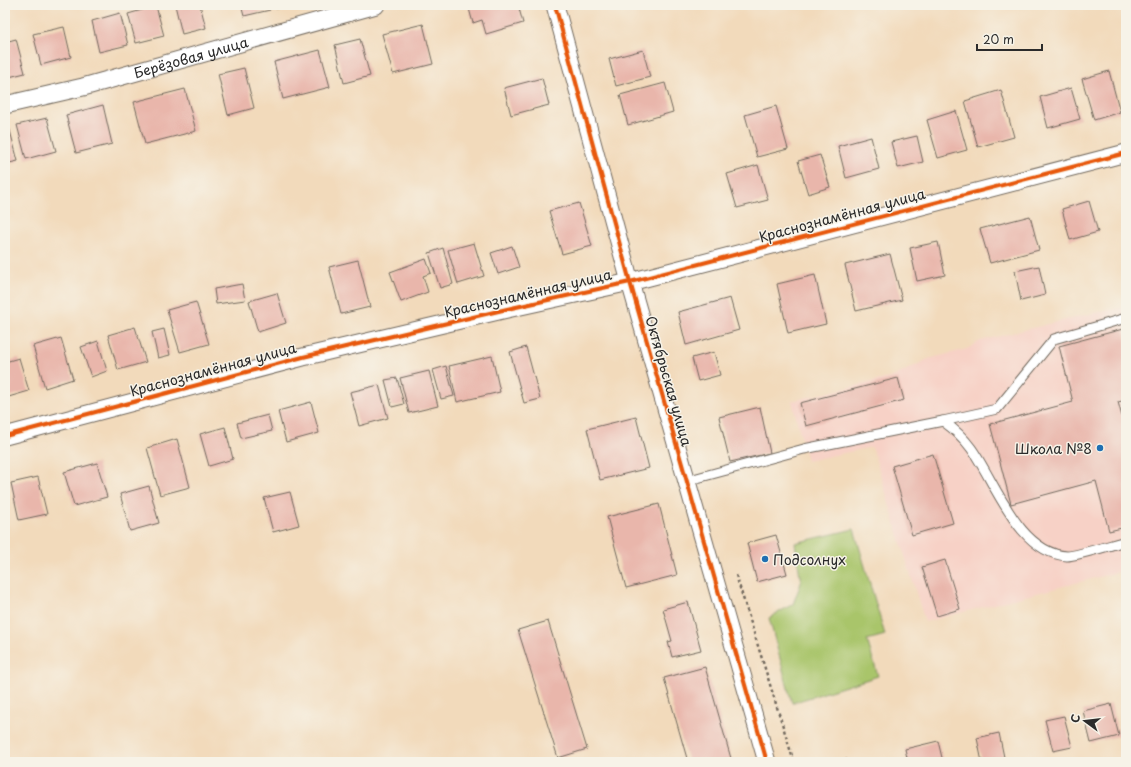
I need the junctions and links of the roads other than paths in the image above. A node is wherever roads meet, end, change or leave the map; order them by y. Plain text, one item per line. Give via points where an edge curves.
1 (376, 5) edge
2 (555, 5) edge
3 (5, 105) edge
4 (1126, 153) edge
5 (630, 282) junction
6 (1126, 318) edge
7 (943, 421) junction
8 (5, 436) edge
9 (686, 482) junction
10 (1126, 541) edge
11 (767, 762) edge

1 - 3 street, Берёзовая улица via 83,87
2 - 5 street, Октябрьская улица
4 - 5 street, Краснознамённая улица
5 - 8 street, Краснознамённая улица via 303,357
5 - 9 street, Октябрьская улица
6 - 7 lane via 1054,339 997,409
7 - 9 lane via 804,449
7 - 10 lane via 959,433 972,450 1011,518 1036,543 1050,551 1068,556
9 - 11 street, Октябрьская улица

